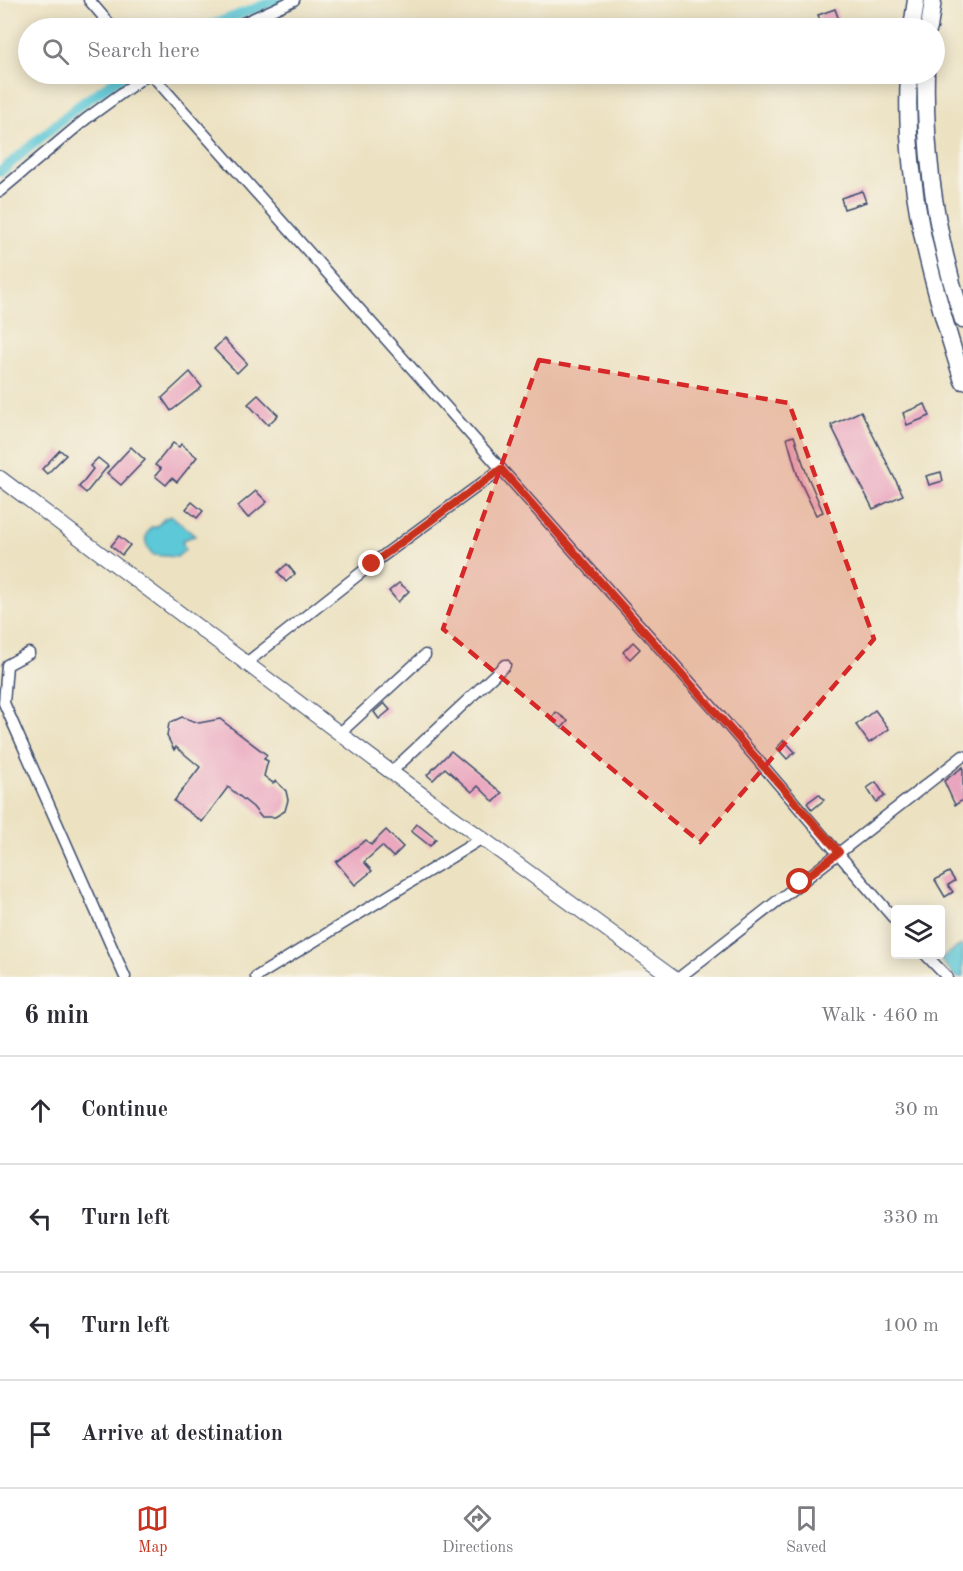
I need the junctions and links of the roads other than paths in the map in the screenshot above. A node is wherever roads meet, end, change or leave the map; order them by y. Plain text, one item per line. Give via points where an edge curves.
1 (89, 0) edge
2 (294, 0) edge
3 (916, 0) edge
4 (933, 0) edge
5 (104, 18) edge
6 (254, 18) edge
7 (913, 18) edge
8 (930, 18) edge
9 (135, 84) edge
10 (159, 84) edge
11 (909, 84) edge
12 (926, 84) edge
13 (0, 191) edge
14 (963, 320) edge
15 (963, 381) edge
16 (501, 469) junction
17 (0, 478) edge
18 (30, 653) dead end
19 (425, 655) dead end
20 (245, 664) junction
21 (505, 665) dead end
22 (340, 733) junction
23 (963, 756) edge
24 (391, 772) junction
25 (481, 839) junction
26 (839, 852) junction
27 (891, 915) edge
28 (931, 959) edge
29 (125, 977) edge
30 (256, 977) edge
31 (672, 977) edge
32 (680, 977) edge
33 (947, 977) edge

1 - 5 street
2 - 6 street
3 - 7 highway
4 - 8 highway
9 - 13 street via 86,118
10 - 16 street
11 - 15 highway via 908,140 917,213 936,295
12 - 14 highway via 926,135 933,197
16 - 20 street
16 - 26 street
17 - 20 street
18 - 29 street via 7,665 4,703
19 - 22 street
20 - 22 street
21 - 24 street
22 - 24 street
23 - 26 street
24 - 25 street
25 - 30 street
25 - 31 street
26 - 27 street
26 - 32 street
28 - 33 street

